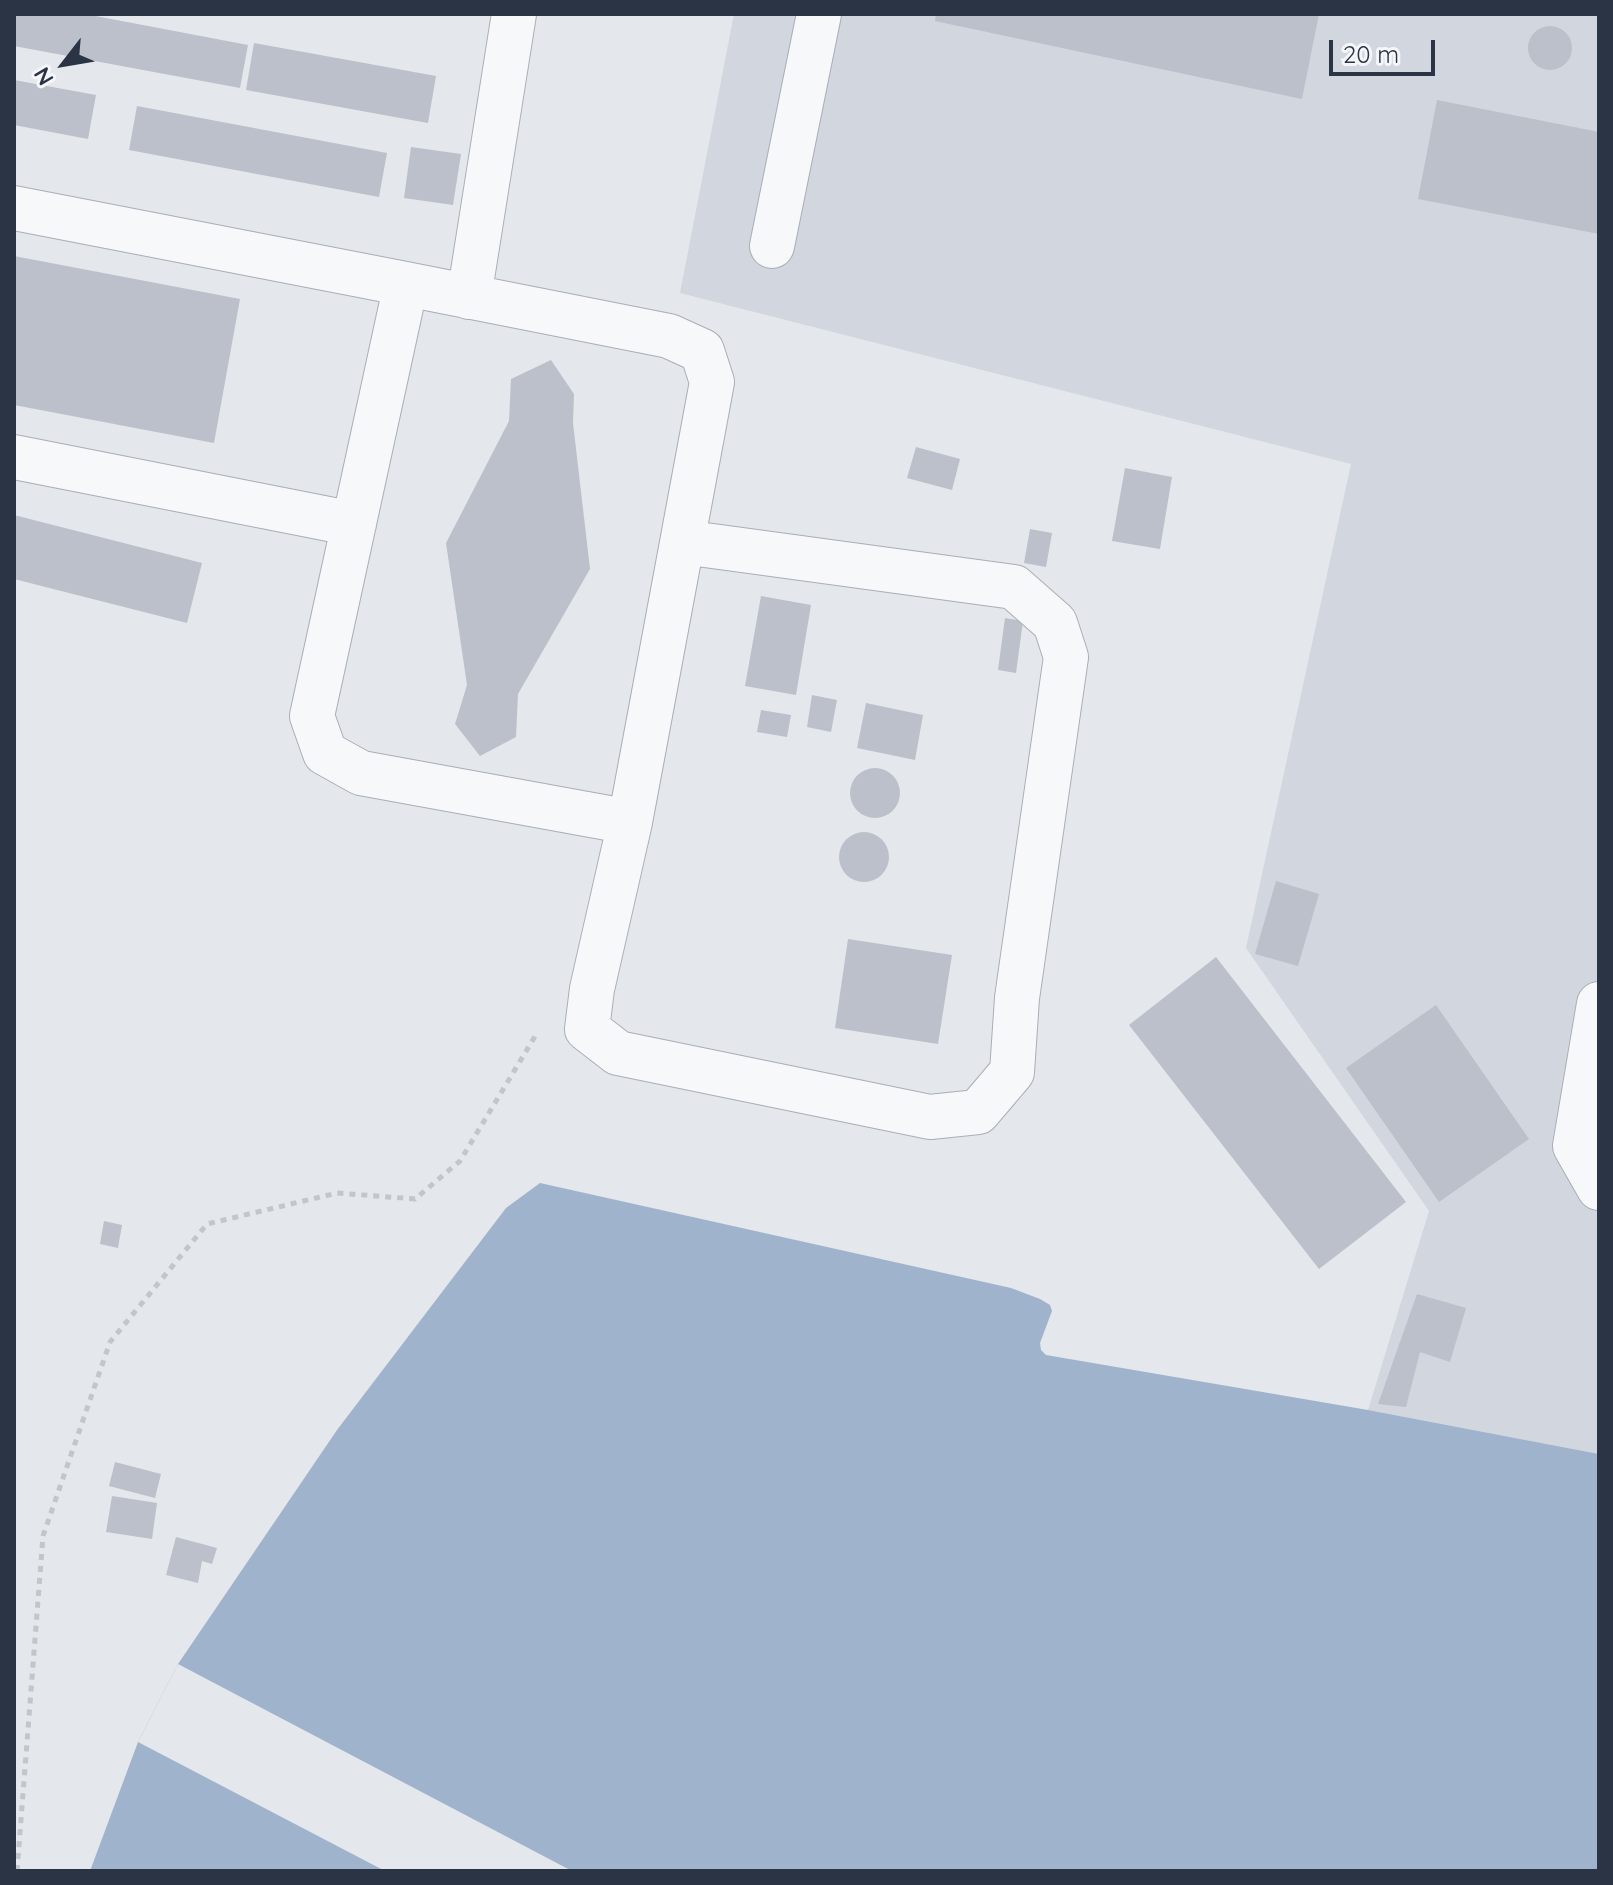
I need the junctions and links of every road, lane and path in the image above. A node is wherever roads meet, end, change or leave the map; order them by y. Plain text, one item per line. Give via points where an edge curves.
1 (514, 14) edge
2 (819, 14) edge
3 (14, 208) edge
4 (772, 246) dead end
5 (406, 284) junction
6 (469, 297) junction
7 (14, 457) edge
8 (354, 524) junction
9 (683, 542) junction
10 (630, 822) junction
11 (1599, 1004) edge
12 (537, 1033) dead end
13 (1599, 1188) edge
14 (17, 1871) edge

1 - 6 street
2 - 4 street
3 - 5 street
5 - 6 street
5 - 8 street
6 - 9 street via 669,336 702,351 712,382
7 - 8 street
8 - 10 street via 312,716 325,753 361,773
9 - 10 street
9 - 10 street via 1014,587 1055,623 1066,657 1017,998 1012,1072 978,1112 930,1117 618,1053 587,1029
11 - 13 street via 1575,1146
12 - 14 path via 460,1161 415,1199 337,1193 207,1224 110,1342 43,1536

